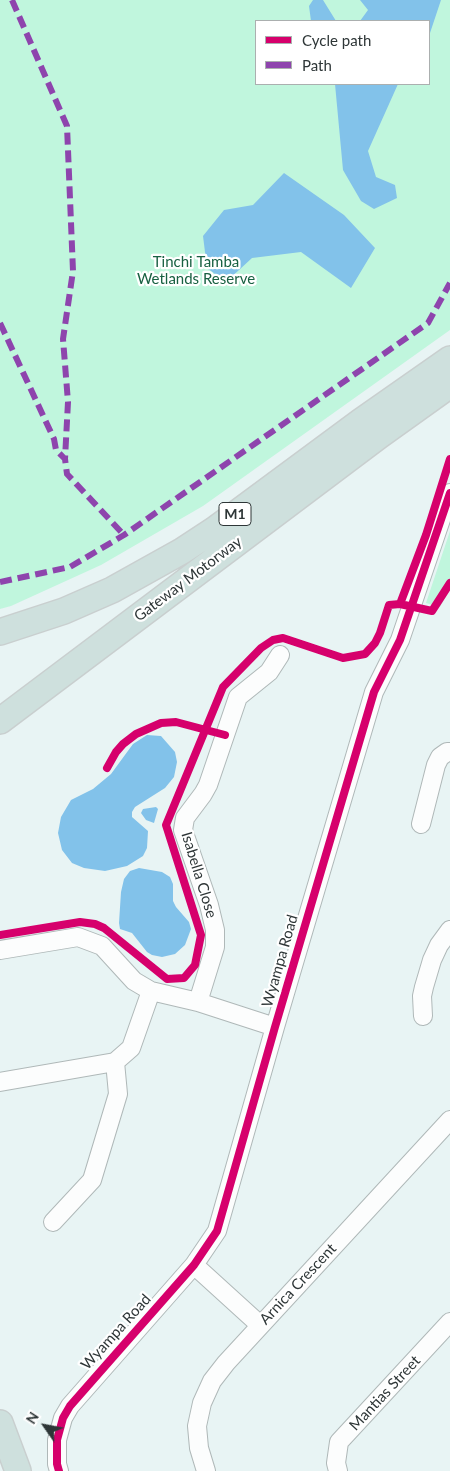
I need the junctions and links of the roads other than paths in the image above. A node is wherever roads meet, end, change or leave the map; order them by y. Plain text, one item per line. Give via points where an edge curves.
1 (450, 359) edge
2 (450, 385) edge
3 (450, 493) edge
4 (0, 632) edge
5 (280, 655) dead end
6 (0, 721) edge
7 (450, 752) edge
8 (421, 824) dead end
9 (450, 930) edge
10 (0, 950) edge
11 (152, 991) junction
12 (198, 1002) junction
13 (423, 1016) dead end
14 (275, 1027) junction
15 (115, 1062) junction
16 (0, 1082) edge
17 (450, 1120) edge
18 (53, 1222) dead end
19 (194, 1265) junction
20 (450, 1322) edge
21 (260, 1325) junction
22 (0, 1423) edge
23 (18, 1471) edge
24 (59, 1471) edge
25 (206, 1471) edge
26 (338, 1471) edge

1 - 4 highway, Gateway Motorway / M1 via 182,551 64,611
2 - 6 highway, Gateway Motorway / M1
3 - 14 street, Wyampa Road via 400,640 374,692
5 - 12 street, Isabella Close via 269,672 238,697 208,785 185,818 183,830 215,930 215,947
7 - 8 street via 440,757 436,765
9 - 13 street via 432,960 422,996
10 - 11 street via 78,937 102,946 134,981
11 - 12 street
11 - 15 street via 131,1048
12 - 14 street
14 - 19 street, Wyampa Road via 217,1231
15 - 16 street
15 - 18 street via 118,1094 92,1180
17 - 21 street, Arnica Crescent
19 - 21 street
19 - 24 street, Wyampa Road via 74,1399 63,1418 57,1440
20 - 26 street, Mantias Street via 339,1442
21 - 25 street, Arnica Crescent via 212,1381 202,1403 197,1426
22 - 23 highway

